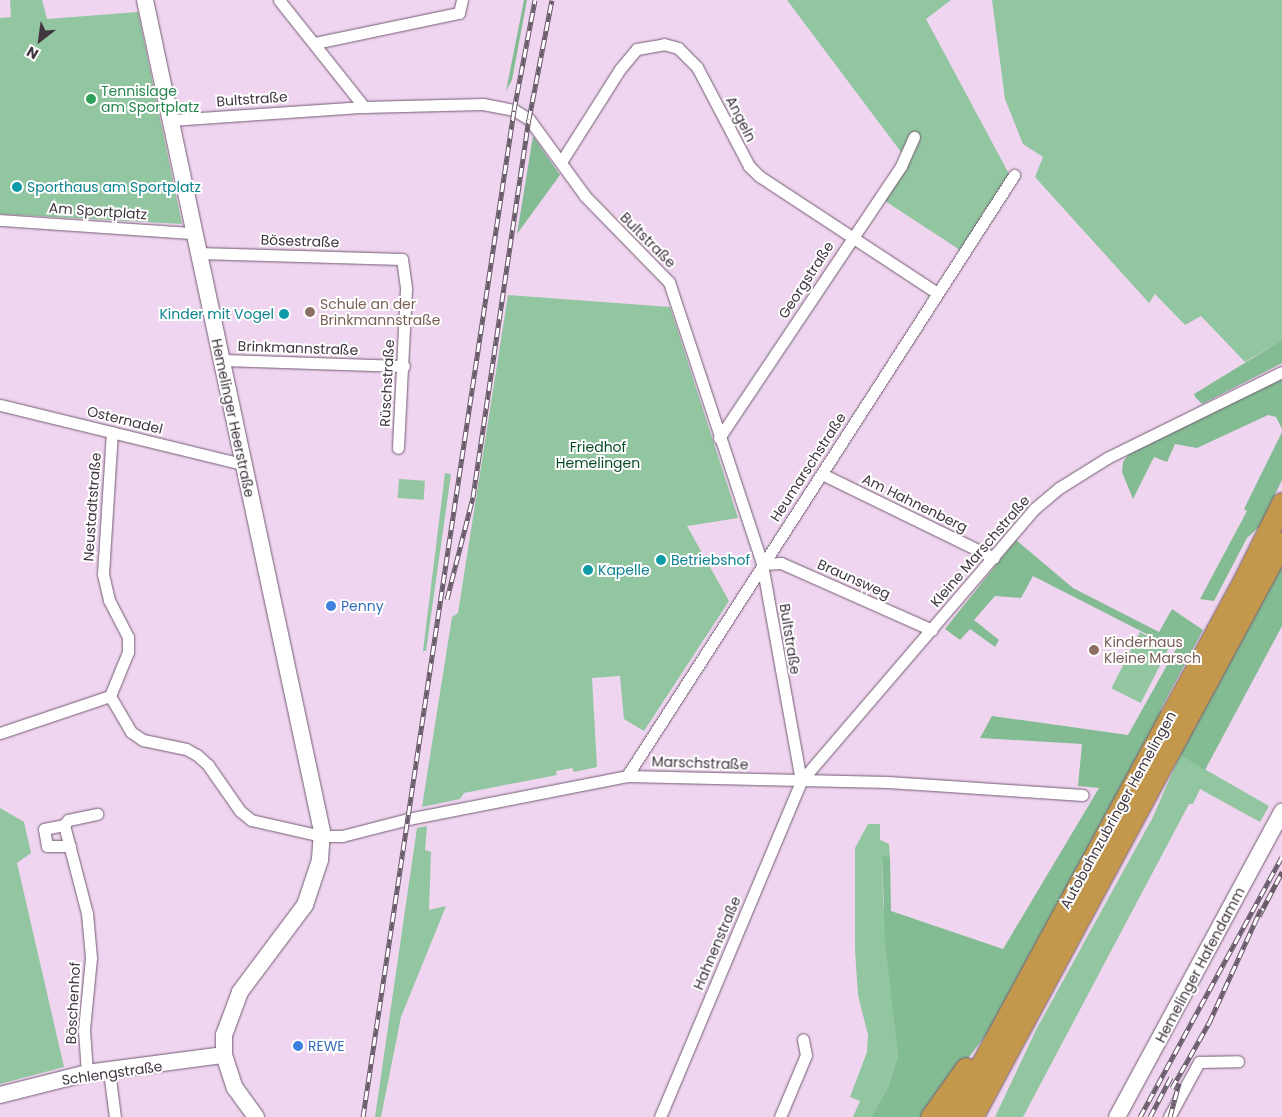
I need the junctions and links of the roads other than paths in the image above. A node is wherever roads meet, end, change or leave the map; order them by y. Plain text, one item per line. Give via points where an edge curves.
1 (145, 0) edge
2 (279, 0) edge
3 (462, 0) edge
4 (315, 43) junction
5 (364, 107) junction
6 (171, 120) junction
7 (914, 137) dead end
8 (561, 162) junction
9 (1014, 174) dead end
10 (0, 220) edge
11 (194, 233) junction
12 (851, 238) junction
13 (198, 253) junction
14 (402, 260) joint
15 (937, 293) junction
16 (222, 360) junction
17 (404, 366) junction
18 (1282, 372) edge
19 (0, 405) edge
20 (112, 432) junction
21 (719, 438) junction
22 (398, 448) dead end
23 (242, 464) junction
24 (822, 474) junction
25 (1282, 503) edge
26 (1282, 542) edge
27 (994, 558) junction
28 (762, 564) junction
29 (932, 630) junction
30 (110, 696) junction
31 (0, 733) edge
32 (627, 776) junction
33 (801, 781) junction
34 (1150, 787) junction
35 (1083, 795) dead end
36 (1282, 812) edge
37 (97, 814) dead end
38 (64, 825) junction
39 (322, 836) junction
40 (70, 846) junction
41 (999, 1026) junction
42 (803, 1039) dead end
43 (224, 1055) junction
44 (1238, 1061) dead end
45 (109, 1071) junction
46 (87, 1073) junction
47 (0, 1095) edge
48 (115, 1117) edge
49 (256, 1117) edge
50 (660, 1117) edge
51 (780, 1117) edge
52 (931, 1117) edge
53 (953, 1117) edge
54 (972, 1117) edge
55 (988, 1117) edge
56 (1117, 1117) edge
57 (1169, 1117) edge

1 - 6 main road, Hemelinger Heerstraße
2 - 4 street
3 - 4 street via 459,13
4 - 5 street
5 - 6 street, Bultstraße
5 - 8 street, Bultstraße via 484,104 514,110 540,130
6 - 11 main road, Hemelinger Heerstraße
7 - 12 street, Georgstraße via 901,166
8 - 12 street, Angeln via 631,55 648,44 664,44 683,51 698,67 749,166
8 - 21 street, Bultstraße via 612,226 669,282
9 - 15 street, Heumarschstraße
10 - 11 street, Am Sportplatz
11 - 13 main road, Hemelinger Heerstraße
12 - 15 street, Angeln
12 - 21 street, Georgstraße
13 - 14 street, Bösestraße
13 - 16 main road, Hemelinger Heerstraße
14 - 17 street, Rüschstraße via 406,289
15 - 24 street, Heumarschstraße
16 - 17 street, Brinkmannstraße
16 - 23 main road, Hemelinger Heerstraße
17 - 22 street, Rüschstraße
18 - 27 street, Kleine Marschstraße via 1107,458 1066,484 1034,509
19 - 20 street, Osternadel
20 - 23 street, Osternadel
20 - 30 street, Neustadtstraße via 103,574 109,600 128,637 128,652
21 - 28 street, Bultstraße
23 - 39 main road, Hemelinger Heerstraße
24 - 27 street, Am Hahnenberg
24 - 28 street, Heumarschstraße
25 - 41 highway, Autobahnzubringer Hemelingen via 1244,580
26 - 34 highway, Autobahnzubringer Hemelingen
27 - 29 street, Kleine Marschstraße
28 - 29 street, Braunsweg via 781,563
28 - 32 street, Heumarschstraße
28 - 33 street, Bultstraße
29 - 33 street, Kleine Marschstraße
30 - 31 street
30 - 39 street, Marschstraße via 131,732 143,740 186,749 197,755 208,765 240,811 251,820
32 - 33 street, Marschstraße
32 - 39 street, Marschstraße via 408,819 342,836
33 - 35 street, Marschstraße via 888,782
33 - 50 street, Hahnenstraße
34 - 54 highway, Autobahnzubringer Hemelingen
34 - 55 highway via 1138,826 1016,1053
36 - 56 main road, Hemelinger Hafendamm
37 - 38 street via 68,820
38 - 40 street, Böschenhof
38 - 40 street via 44,829 47,846
39 - 43 main road, Hemelinger Heerstraße via 318,868 305,905 240,992 224,1035
40 - 46 street, Böschenhof via 87,913 91,958 84,1030
41 - 52 highway
41 - 53 highway, Autobahnzubringer Hemelingen
42 - 51 street via 806,1055
43 - 45 main road, Schlengstraße
43 - 49 main road via 235,1088
44 - 57 street via 1199,1062
45 - 46 main road, Schlengstraße
45 - 48 street
46 - 47 main road, Schlengstraße

